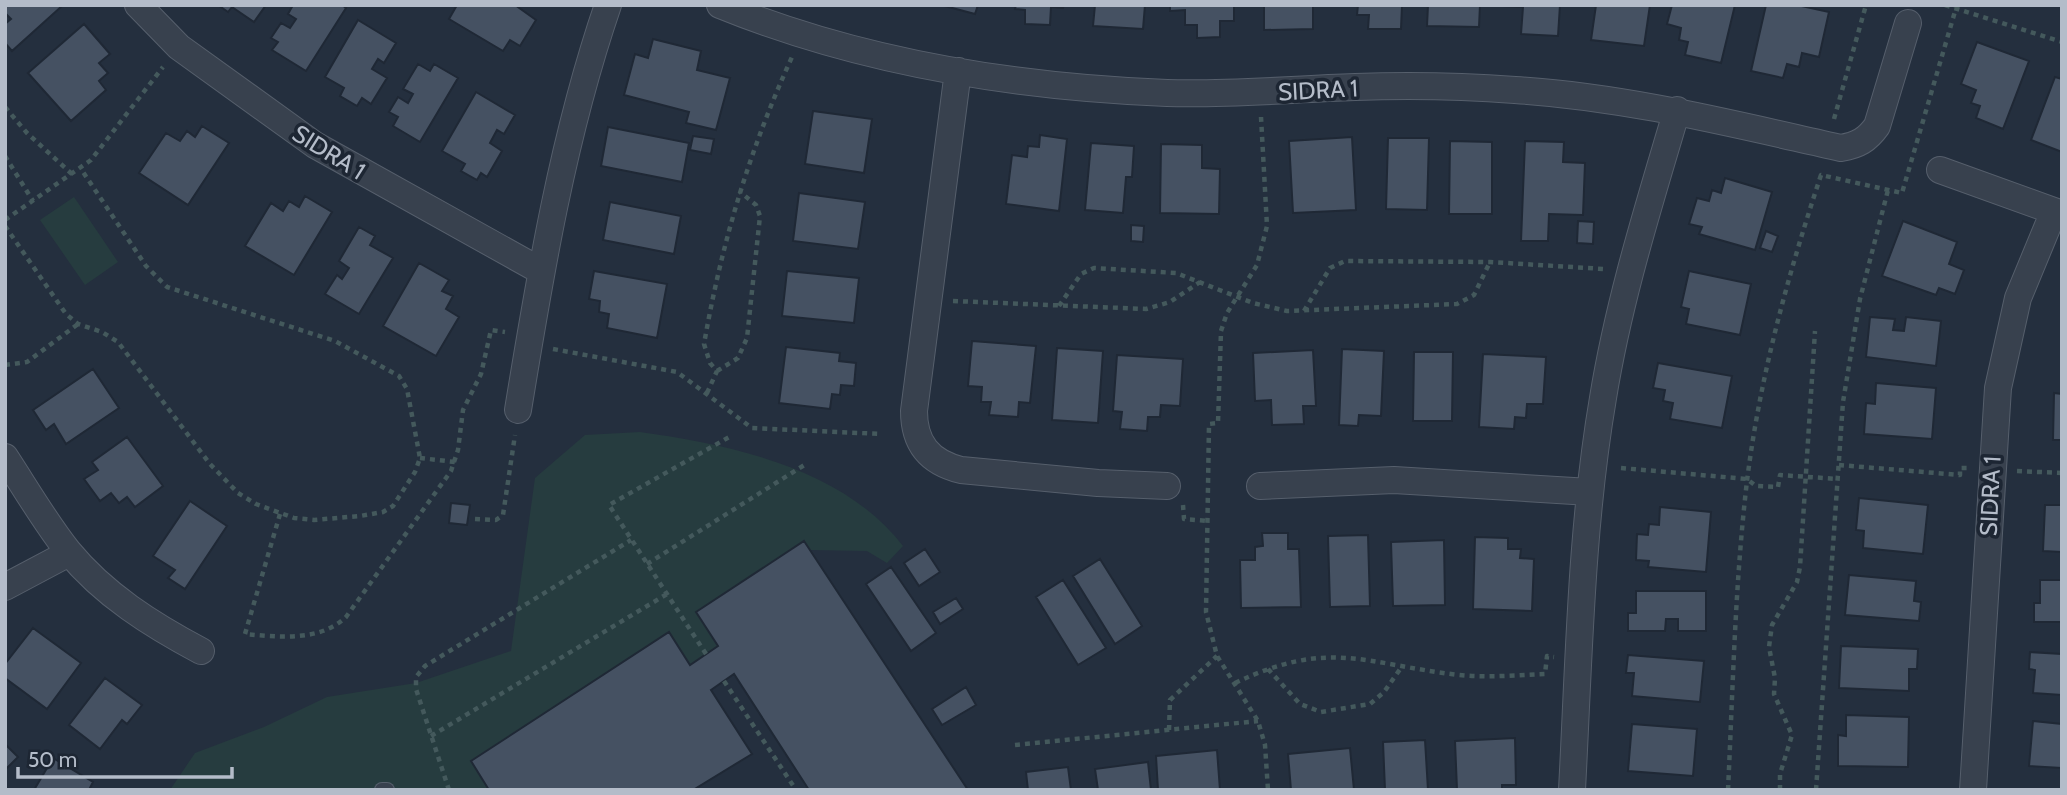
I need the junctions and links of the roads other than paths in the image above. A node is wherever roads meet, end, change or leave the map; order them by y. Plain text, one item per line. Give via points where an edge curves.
1 (138, 5) edge
2 (608, 5) edge
3 (720, 5) edge
4 (1908, 23) dead end
5 (958, 71) junction
6 (1677, 110) junction
7 (1940, 170) dead end
8 (2058, 213) edge
9 (541, 271) junction
10 (518, 411) road end
11 (5, 457) edge
12 (1592, 479) junction
13 (1167, 485) dead end
14 (1260, 486) dead end
15 (69, 553) junction
16 (5, 587) edge
17 (201, 651) dead end
18 (1572, 790) edge
19 (1973, 790) edge

1 - 9 street, SIDRA 1 via 179,47 315,145
2 - 9 street via 575,118
3 - 5 street, SIDRA 1 via 803,34
4 - 6 street, SIDRA 1 via 1877,126 1856,145 1841,148
5 - 6 street, SIDRA 1 via 1062,86 1167,93 1435,86 1543,92
5 - 13 street via 914,428 920,444 944,466 961,470
6 - 12 street via 1628,276 1602,399
7 - 8 street, SIDRA 1
8 - 19 street, SIDRA 1 via 2018,298 1998,388
9 - 10 street
11 - 15 street
12 - 14 street
12 - 18 street
15 - 16 street
15 - 17 street via 143,617

